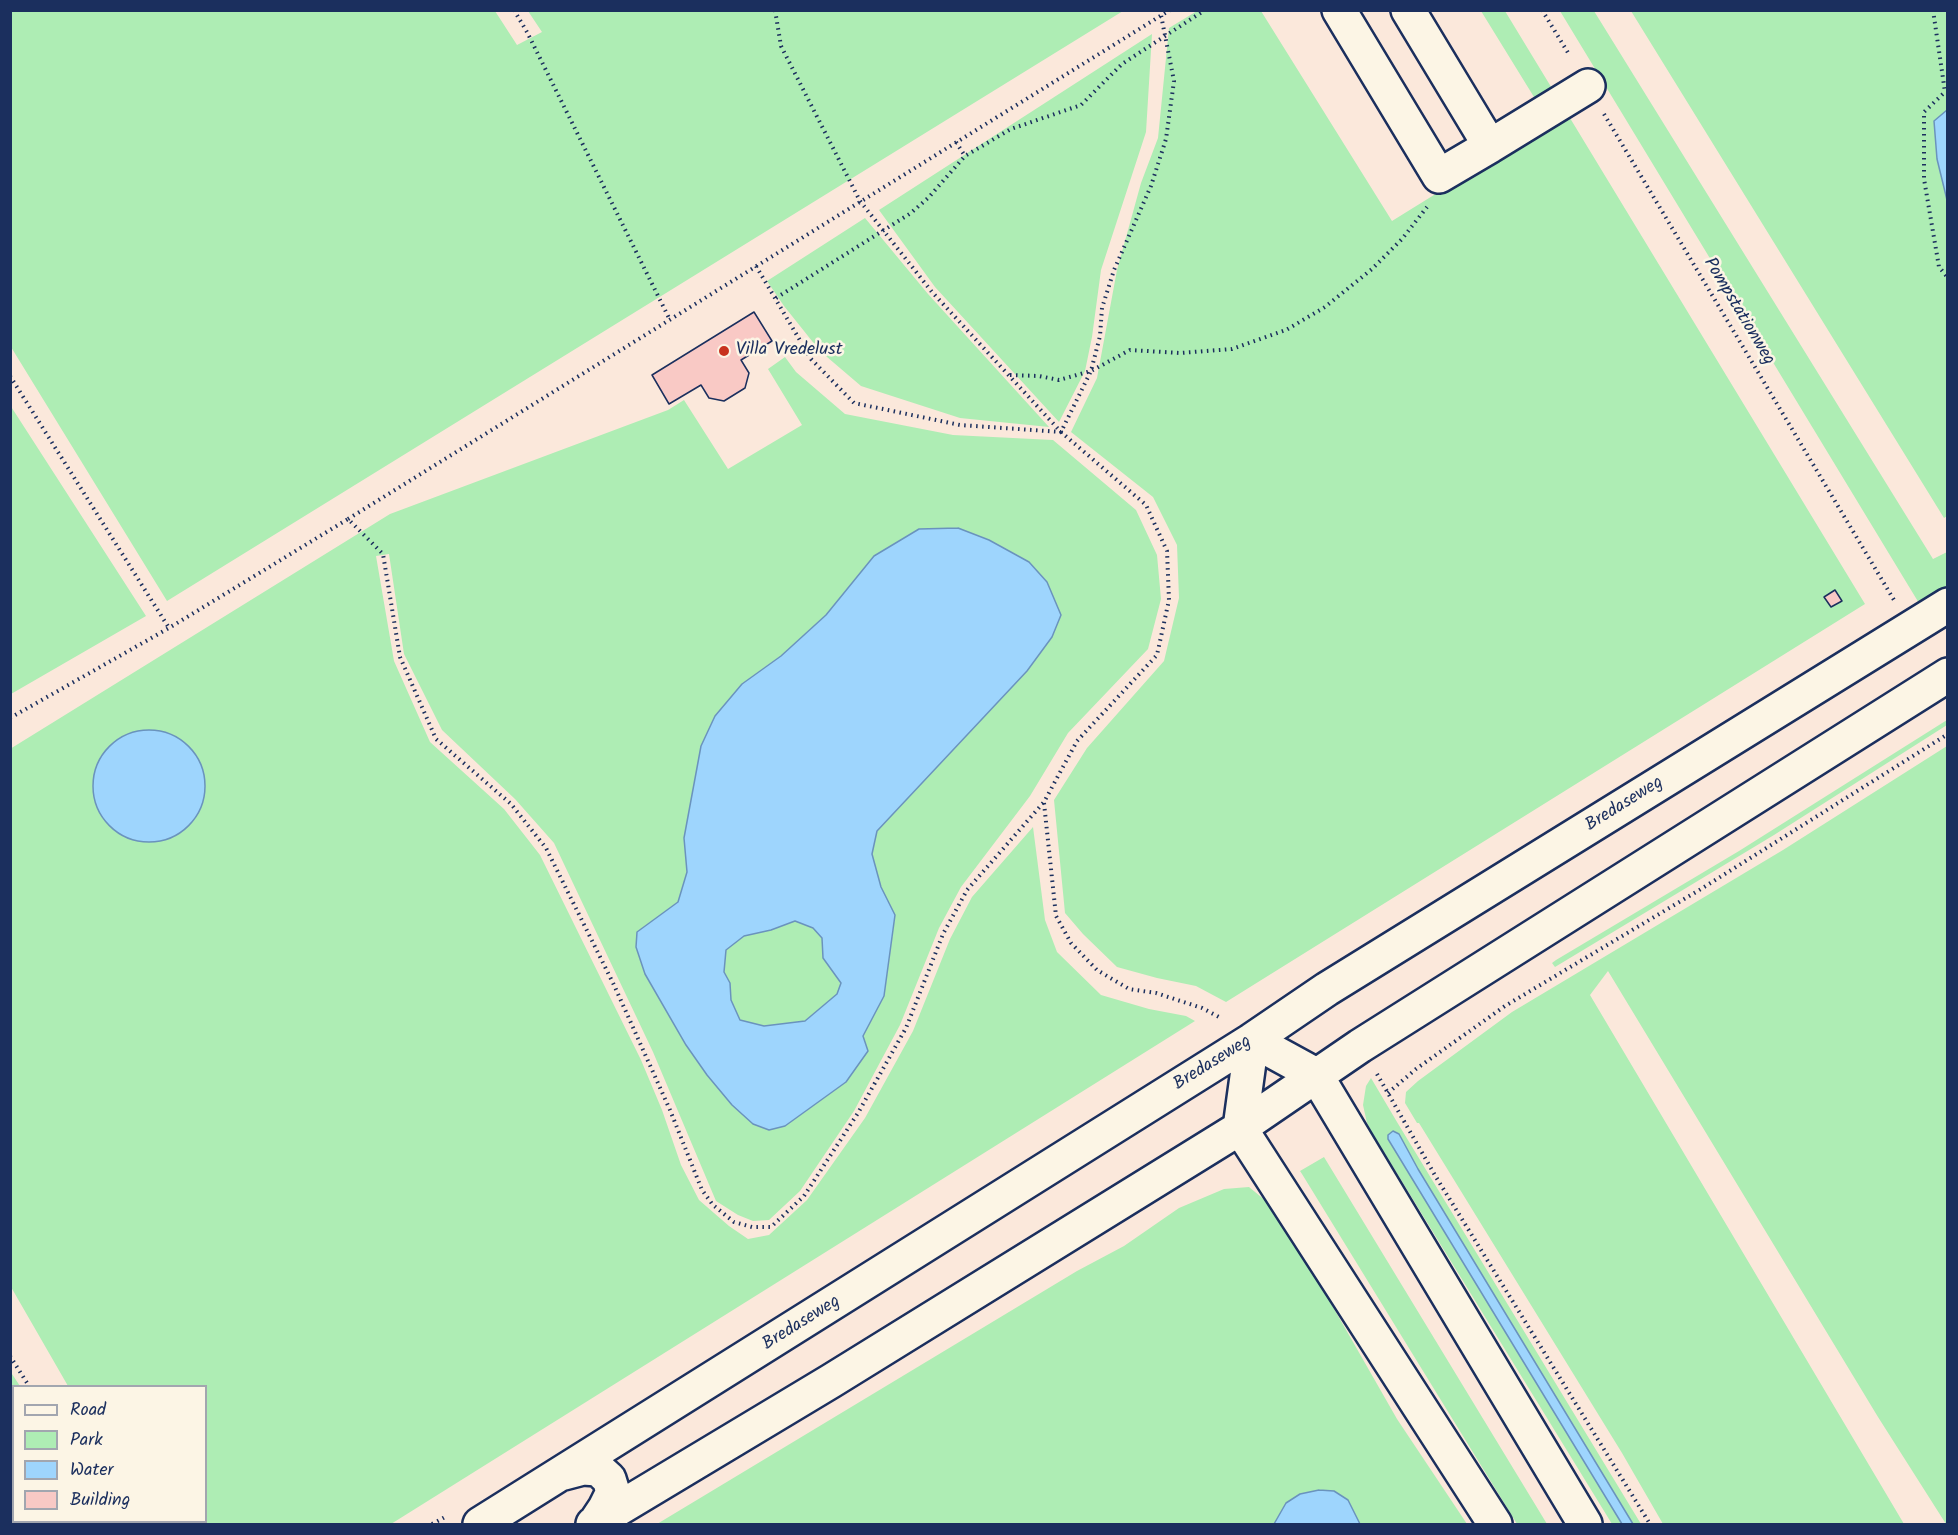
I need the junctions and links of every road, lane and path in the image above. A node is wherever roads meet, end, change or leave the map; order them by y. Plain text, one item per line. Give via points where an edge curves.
1 (514, 10) edge
2 (774, 10) edge
3 (1170, 10) edge
4 (1205, 10) edge
5 (1339, 10) edge
6 (1408, 10) edge
7 (1542, 10) edge
8 (1933, 10) edge
9 (1161, 15) junction
10 (1165, 37) junction
11 (1588, 86) junction
12 (1946, 92) edge
13 (956, 142) junction
14 (1490, 146) junction
15 (965, 156) junction
16 (860, 201) junction
17 (1429, 205) dead end
18 (756, 266) junction
19 (1947, 278) edge
20 (776, 298) junction
21 (670, 320) junction
22 (1090, 371) junction
23 (1009, 375) junction
24 (10, 376) edge
25 (1061, 432) junction
26 (348, 519) junction
27 (1947, 605) edge
28 (169, 628) junction
29 (1911, 628) junction
30 (1947, 675) edge
31 (10, 718) edge
32 (1947, 734) edge
33 (1044, 802) junction
34 (1240, 1031) junction
35 (1360, 1046) junction
36 (1317, 1075) junction
37 (1388, 1093) junction
38 (1240, 1128) junction
39 (10, 1356) edge
40 (28, 1385) edge
41 (564, 1473) junction
42 (480, 1524) edge
43 (594, 1524) edge
44 (1495, 1524) edge
45 (1585, 1524) edge
46 (1650, 1524) edge

1 - 21 path
2 - 16 path via 781,46
3 - 9 path
4 - 10 path
5 - 14 main road via 1439,176
6 - 14 main road
7 - 11 path, Pompstationweg
8 - 12 path
9 - 10 path
9 - 13 path
10 - 15 path via 1122,64 1081,105 1011,129
10 - 22 path via 1174,81 1166,139 1151,186 1111,279
11 - 14 main road
11 - 29 path, Pompstationweg
12 - 19 path via 1924,112 1924,179 1939,267
13 - 15 path
13 - 16 path
15 - 20 path via 911,213
16 - 18 path
16 - 23 path via 932,292
17 - 22 path via 1372,269 1325,308 1286,330 1232,349 1180,353 1130,350
18 - 20 path
18 - 21 path
20 - 25 path via 811,359 854,404 960,425
21 - 26 path
22 - 23 path via 1059,380
22 - 25 path
23 - 25 path
24 - 28 path
25 - 33 path via 1146,505 1167,551 1170,600 1156,655 1077,741
26 - 28 path
26 - 33 path via 383,554 400,657 436,739 511,804 546,848 614,985 702,1190 734,1222 771,1227 804,1196 858,1113 906,1028 943,934 967,890
27 - 29 main road, Bredaseweg
28 - 31 path
29 - 34 main road, Bredaseweg via 1327,989
30 - 35 main road
32 - 37 path via 1701,889 1504,1006
33 - 34 path via 1056,916 1071,943 1097,970 1129,989 1202,1008
34 - 36 main road
34 - 38 main road
34 - 41 main road, Bredaseweg
35 - 36 main road
35 - 37 path
36 - 38 main road
36 - 45 main road
37 - 46 path
38 - 43 main road
38 - 44 main road
39 - 40 path
41 - 42 main road, Bredaseweg
41 - 43 main road via 583,1468 598,1470 609,1479 612,1492

